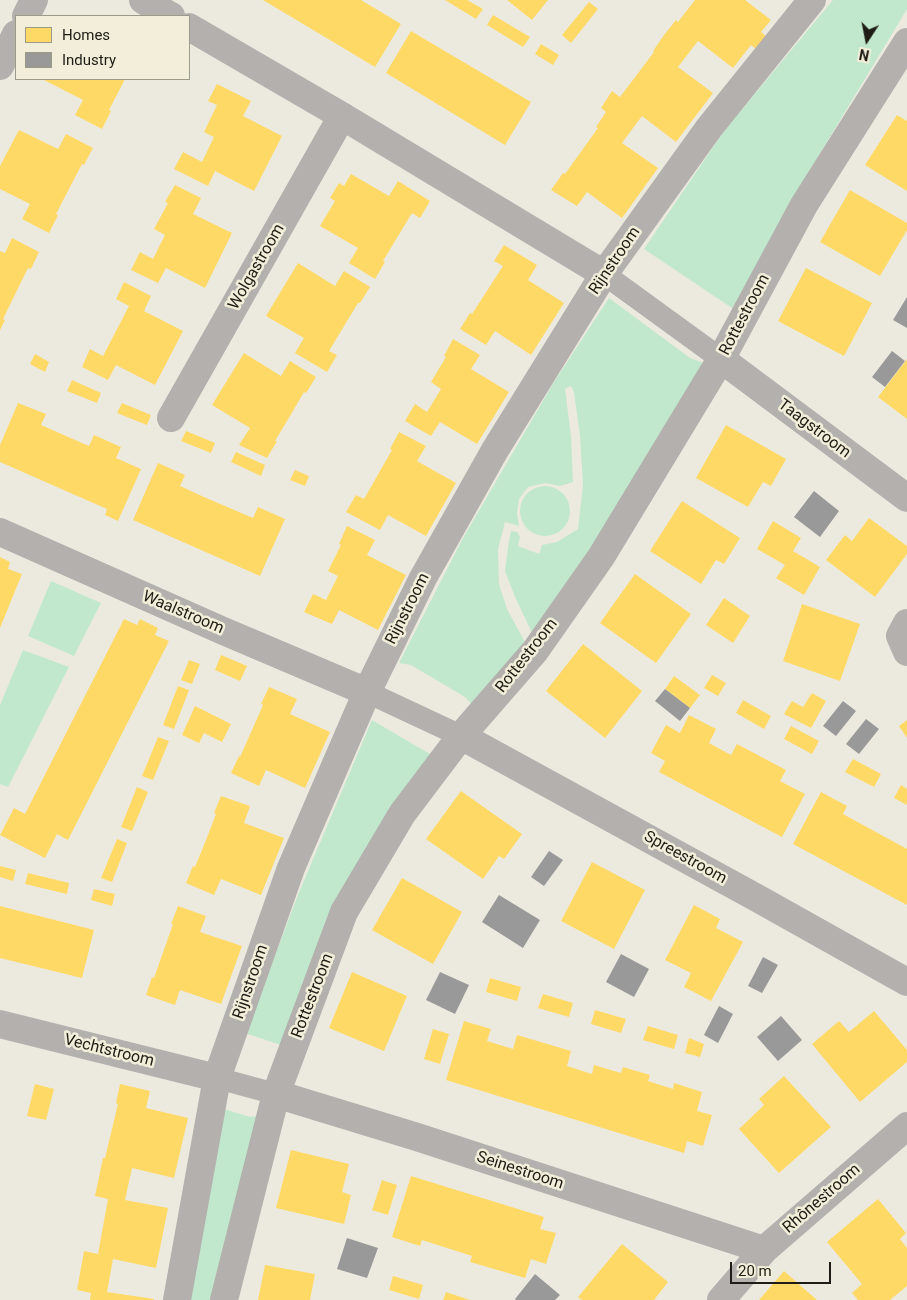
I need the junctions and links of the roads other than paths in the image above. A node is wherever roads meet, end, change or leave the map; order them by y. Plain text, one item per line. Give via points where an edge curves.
1 (34, 0) edge
2 (143, 0) edge
3 (812, 0) edge
4 (26, 15) edge
5 (169, 15) edge
6 (190, 27) edge
7 (15, 36) edge
8 (907, 42) edge
9 (0, 66) edge
10 (342, 116) junction
11 (604, 274) junction
12 (721, 359) junction
13 (171, 418) dead end
14 (907, 498) edge
15 (0, 532) edge
16 (907, 623) edge
17 (907, 652) edge
18 (367, 692) junction
19 (462, 736) junction
20 (907, 982) edge
21 (0, 1024) edge
22 (217, 1078) junction
23 (276, 1094) junction
24 (907, 1126) edge
25 (764, 1250) junction
26 (177, 1300) edge
27 (224, 1300) edge
28 (721, 1300) edge

1 - 4 street
2 - 5 street
3 - 11 street, Rijnstroom via 710,128
6 - 10 street
7 - 9 street
8 - 12 street, Rottestroom via 804,205
10 - 11 street
10 - 13 street, Wolgastroom
11 - 12 street
11 - 18 street, Rijnstroom via 495,450 423,578
12 - 14 street, Taagstroom
12 - 19 street, Rottestroom via 600,557 535,651
15 - 18 street, Waalstroom
16 - 17 street via 900,636
18 - 19 street
18 - 22 street, Rijnstroom via 291,868
19 - 20 street, Spreestroom
19 - 23 street, Rottestroom via 402,814 344,912
21 - 22 street, Vechtstroom
22 - 23 street
22 - 26 street, Rijnstroom
23 - 25 street, Seinestroom
23 - 27 street, Rottestroom
24 - 25 street, Rhônestroom
25 - 28 street, Rhônestroom

